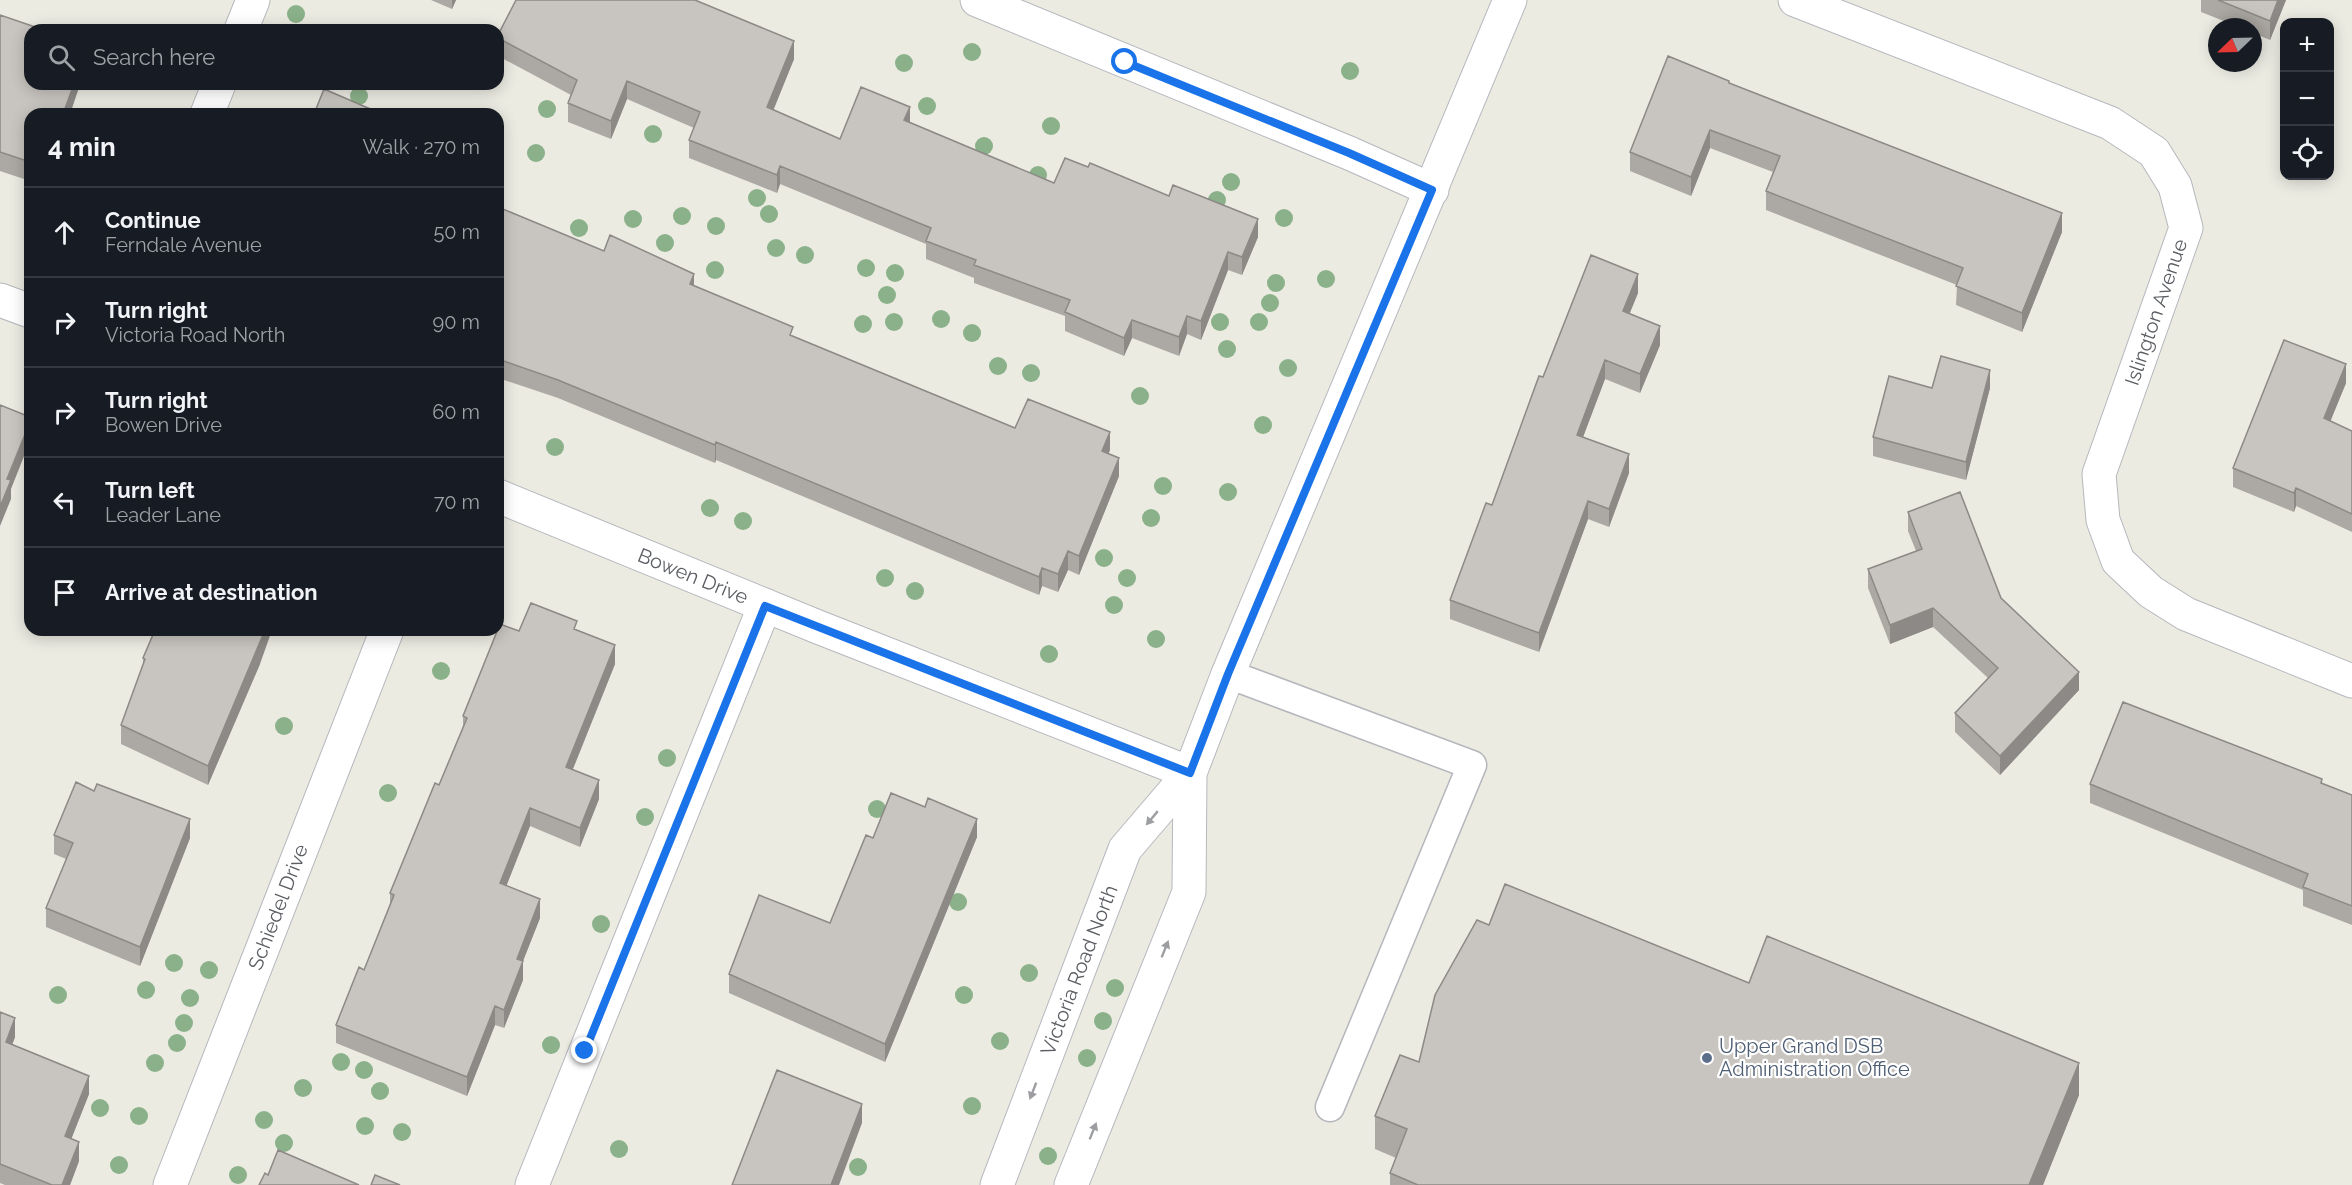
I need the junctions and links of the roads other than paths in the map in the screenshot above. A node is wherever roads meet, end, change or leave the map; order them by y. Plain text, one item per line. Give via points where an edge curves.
1 (253, 0) edge
2 (977, 0) edge
3 (1510, 0) edge
4 (1795, 0) edge
5 (243, 24) edge
6 (217, 90) edge
7 (209, 108) edge
8 (1432, 190) junction
9 (0, 300) edge
10 (24, 309) edge
11 (504, 498) edge
12 (765, 606) junction
13 (385, 636) edge
14 (1228, 674) junction
15 (2352, 681) edge
16 (1190, 773) junction
17 (1330, 1107) dead end
18 (170, 1185) edge
19 (532, 1185) edge
20 (997, 1185) edge
21 (1071, 1185) edge

1 - 5 street
2 - 8 street
3 - 8 street, Victoria Road North
4 - 15 street, Islington Avenue via 2110,123 2154,152 2175,186 2186,228 2099,474 2103,520 2118,561 2151,592 2186,614
6 - 7 street
8 - 14 street, Victoria Road North
9 - 10 street
11 - 12 street, Bowen Drive
12 - 16 street, Bowen Drive
12 - 19 street
13 - 18 street, Schiedel Drive
14 - 16 street, Victoria Road North
14 - 17 lane via 1472,765
16 -> 20 street, Victoria Road North via 1125,849
21 -> 16 street, Victoria Road North via 1189,892

